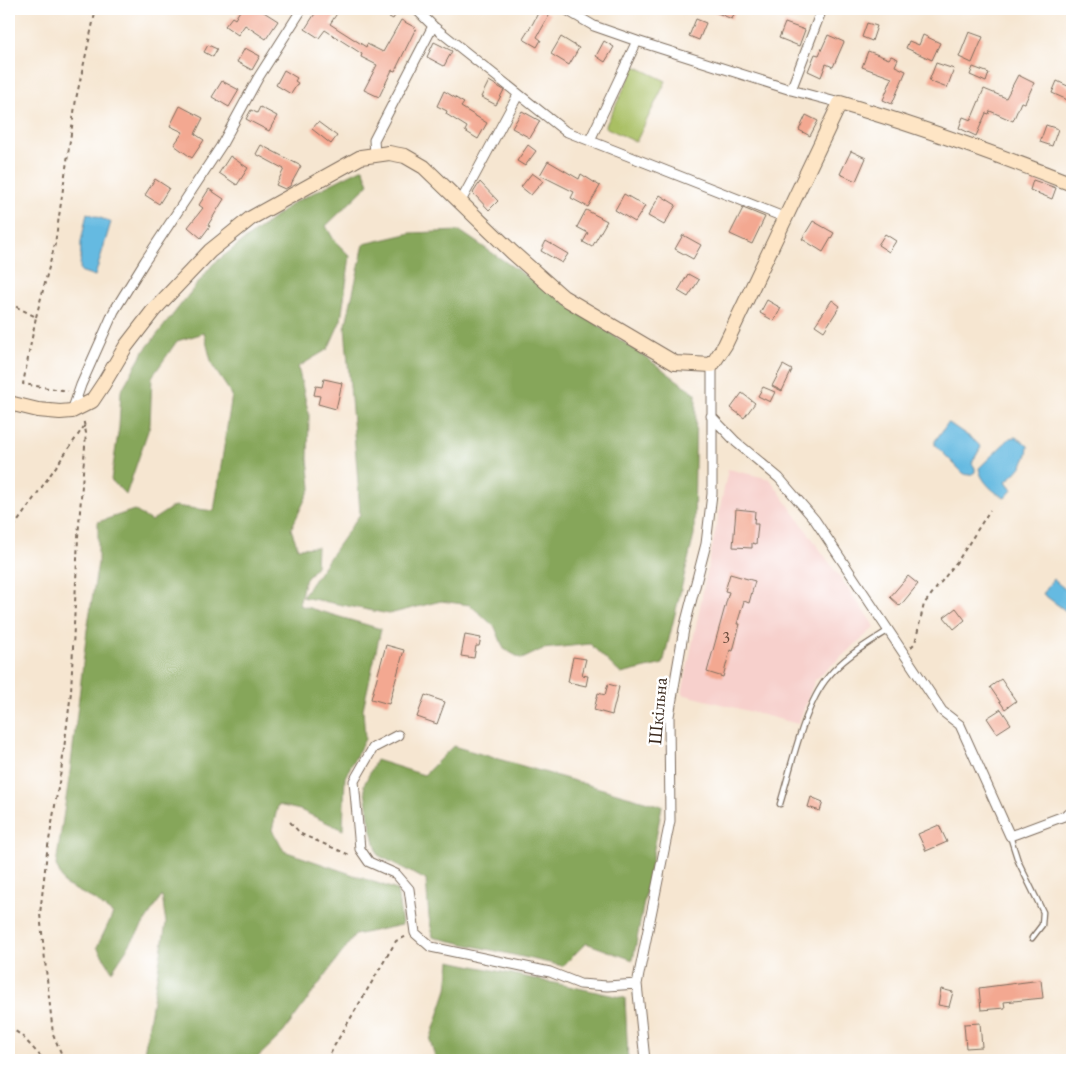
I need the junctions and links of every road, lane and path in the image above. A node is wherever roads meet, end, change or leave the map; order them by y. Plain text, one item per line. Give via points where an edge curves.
1 (96, 9) edge
2 (302, 9) edge
3 (416, 9) edge
4 (565, 9) edge
5 (822, 9) edge
6 (432, 26) junction
7 (637, 41) junction
8 (792, 90) junction
9 (518, 95) junction
10 (840, 103) junction
11 (590, 140) junction
12 (375, 155) junction
13 (1072, 184) edge
14 (461, 201) junction
15 (786, 218) junction
16 (9, 303) edge
17 (36, 317) junction
18 (712, 365) junction
19 (78, 392) junction
20 (9, 403) edge
21 (77, 409) junction
22 (711, 416) junction
23 (84, 425) junction
24 (990, 510) dead end
25 (9, 534) edge
26 (889, 630) junction
27 (904, 653) junction
28 (398, 736) dead end
29 (780, 804) dead end
30 (1072, 813) edge
31 (290, 822) dead end
32 (1010, 836) junction
33 (369, 862) junction
34 (414, 933) junction
35 (1032, 938) dead end
36 (637, 984) junction
37 (9, 1027) edge
38 (44, 1060) edge
39 (64, 1060) edge
40 (326, 1060) edge
41 (644, 1060) edge

1 - 17 path via 76,99 54,244
2 - 19 street via 258,78 221,146 114,311
3 - 6 street
4 - 7 street via 594,26
5 - 8 street
6 - 9 street
6 - 12 street via 374,140
7 - 8 street
7 - 11 street
8 - 10 street
9 - 11 street via 565,131
9 - 14 street
10 - 13 street via 888,117
10 - 15 street
11 - 15 street
12 - 14 street via 405,156 424,167
12 - 21 street via 360,157 251,218 210,251 153,311 92,400
14 - 18 street via 563,297 675,363
15 - 18 street via 725,346
16 - 17 path
17 - 19 path via 23,384
18 - 22 street, Шкільна
19 - 21 street
20 - 21 street via 60,412
21 - 23 path
22 - 26 street via 779,478 809,513
22 - 36 street, Шкільна via 712,494 706,544 684,629 669,716 670,820
23 - 25 path
23 - 39 path via 71,692 40,914 53,1034
24 - 27 path via 959,559 924,604 914,643
26 - 27 street
26 - 29 lane via 849,656 827,678 809,710
27 - 32 street via 942,711 960,725
28 - 33 street via 373,748 354,781 360,850
30 - 32 street
31 - 33 path via 301,834
32 - 35 lane via 1042,912 1042,925
33 - 34 street via 396,874 409,889
34 - 36 street via 431,947 550,972 580,984
34 - 40 path via 396,941
36 - 41 street, Шкільна
37 - 38 path

